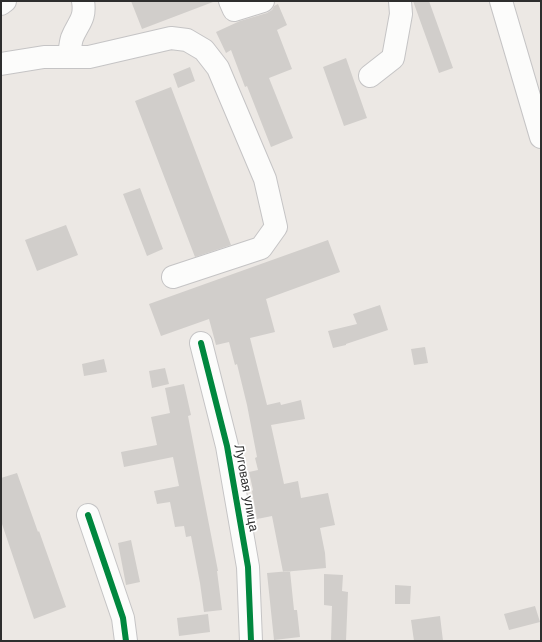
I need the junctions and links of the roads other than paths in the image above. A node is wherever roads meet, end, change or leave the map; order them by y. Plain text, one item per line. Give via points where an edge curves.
1 (4, 1) edge
2 (83, 1) edge
3 (230, 1) edge
4 (263, 1) edge
5 (400, 1) edge
6 (501, 1) edge
7 (1, 4) edge
8 (69, 57) junction
9 (1, 64) edge
10 (370, 76) dead end
11 (541, 137) edge
12 (173, 277) dead end
13 (201, 343) dead end
14 (88, 515) dead end
15 (126, 641) edge
16 (246, 641) edge
17 (251, 641) edge

1 - 7 street
2 - 8 street via 82,19 72,38
3 - 4 street via 234,10
5 - 10 street via 401,14 393,58
6 - 11 street
8 - 9 street via 44,57
8 - 12 street via 89,57 171,38 187,40 204,50 218,68 266,179 276,227 261,248
13 - 17 street, Луговая улица via 227,446 248,567
14 - 15 street via 123,618
16 - 17 street, Луговая улица

